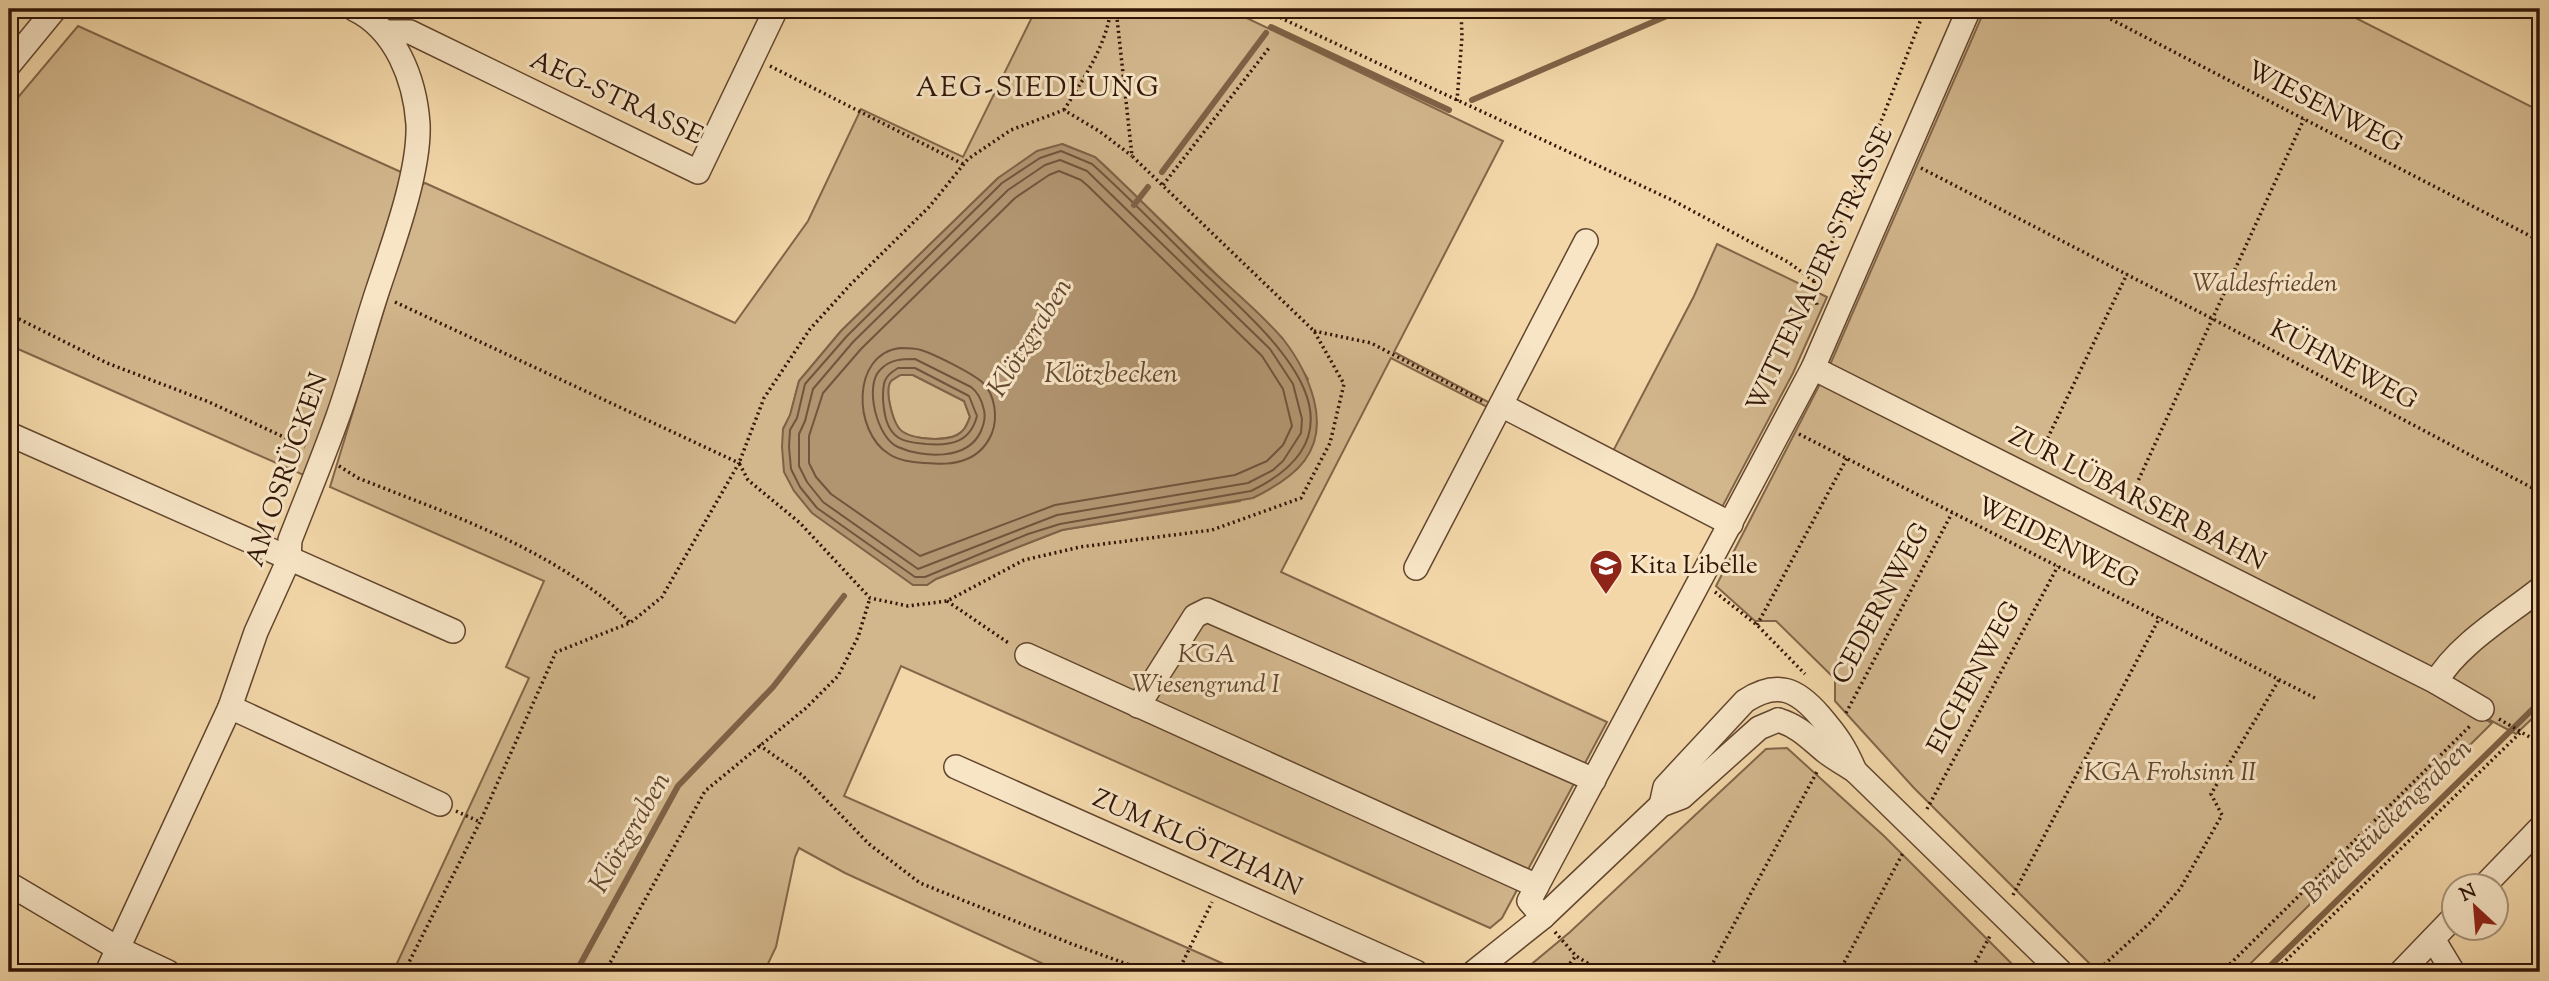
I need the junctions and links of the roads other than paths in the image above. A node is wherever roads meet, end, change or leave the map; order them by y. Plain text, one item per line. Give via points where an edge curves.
1 (55, 9) edge
2 (776, 9) edge
3 (1969, 9) edge
4 (364, 11) edge
5 (385, 33) junction
6 (9, 65) edge
7 (1586, 241) dead end
8 (1813, 368) junction
9 (1500, 405) junction
10 (9, 434) edge
11 (1731, 524) junction
12 (289, 559) junction
13 (1416, 568) dead end
14 (2540, 589) edge
15 (453, 631) dead end
16 (1027, 654) road end
17 (2436, 682) junction
18 (1773, 688) junction
19 (1138, 706) junction
20 (230, 707) junction
21 (2479, 715) road end
22 (1778, 720) junction
23 (956, 767) dead end
24 (1855, 771) junction
25 (1594, 780) junction
26 (440, 804) dead end
27 (1661, 806) junction
28 (2540, 828) edge
29 (2498, 872) edge
30 (9, 884) edge
31 (1537, 886) junction
32 (1543, 917) junction
33 (2440, 932) edge
34 (2433, 939) junction
35 (119, 949) junction
36 (107, 972) edge
37 (168, 972) edge
38 (1416, 972) edge
39 (1474, 972) edge
40 (2061, 972) edge
41 (2401, 972) edge
42 (2453, 972) edge

1 - 6 street
2 - 5 street, AEG-STRASSE via 698,172 410,32
3 - 8 street, WITTENAUER STRASSE
4 - 5 street, AM OSRÜCKEN
5 - 12 street, AM OSRÜCKEN via 405,67 413,93 418,125 416,159 338,415 290,540
7 - 9 street
8 - 11 street, WITTENAUER STRASSE
8 - 17 street, ZUR LÜBARSER BAHN
9 - 11 street
9 - 13 street
10 - 12 street
11 - 25 street, WITTENAUER STRASSE
12 - 15 street
12 - 20 street, AM OSRÜCKEN via 256,632
14 - 17 street via 2466,647 2444,667
16 - 19 street
17 - 21 street, ZUR LÜBARSER BAHN
18 - 22 street
18 - 24 street via 1793,691 1809,703 1844,745
18 - 27 street via 1745,701 1665,786
19 - 25 street via 1195,616 1207,610
19 - 31 street
20 - 26 street
20 - 35 street, AM OSRÜCKEN
22 - 24 street via 1802,730
22 - 27 street via 1759,728 1682,797
23 - 38 street, ZUM KLÖTZHAIN
24 - 40 street
25 - 31 street, WITTENAUER STRASSE
27 - 32 street
28 - 29 street
30 - 35 street
31 - 32 street via 1529,901
32 - 39 street
33 - 34 street
34 - 41 street
34 - 42 street
35 - 36 street, AM OSRÜCKEN
35 - 37 street

